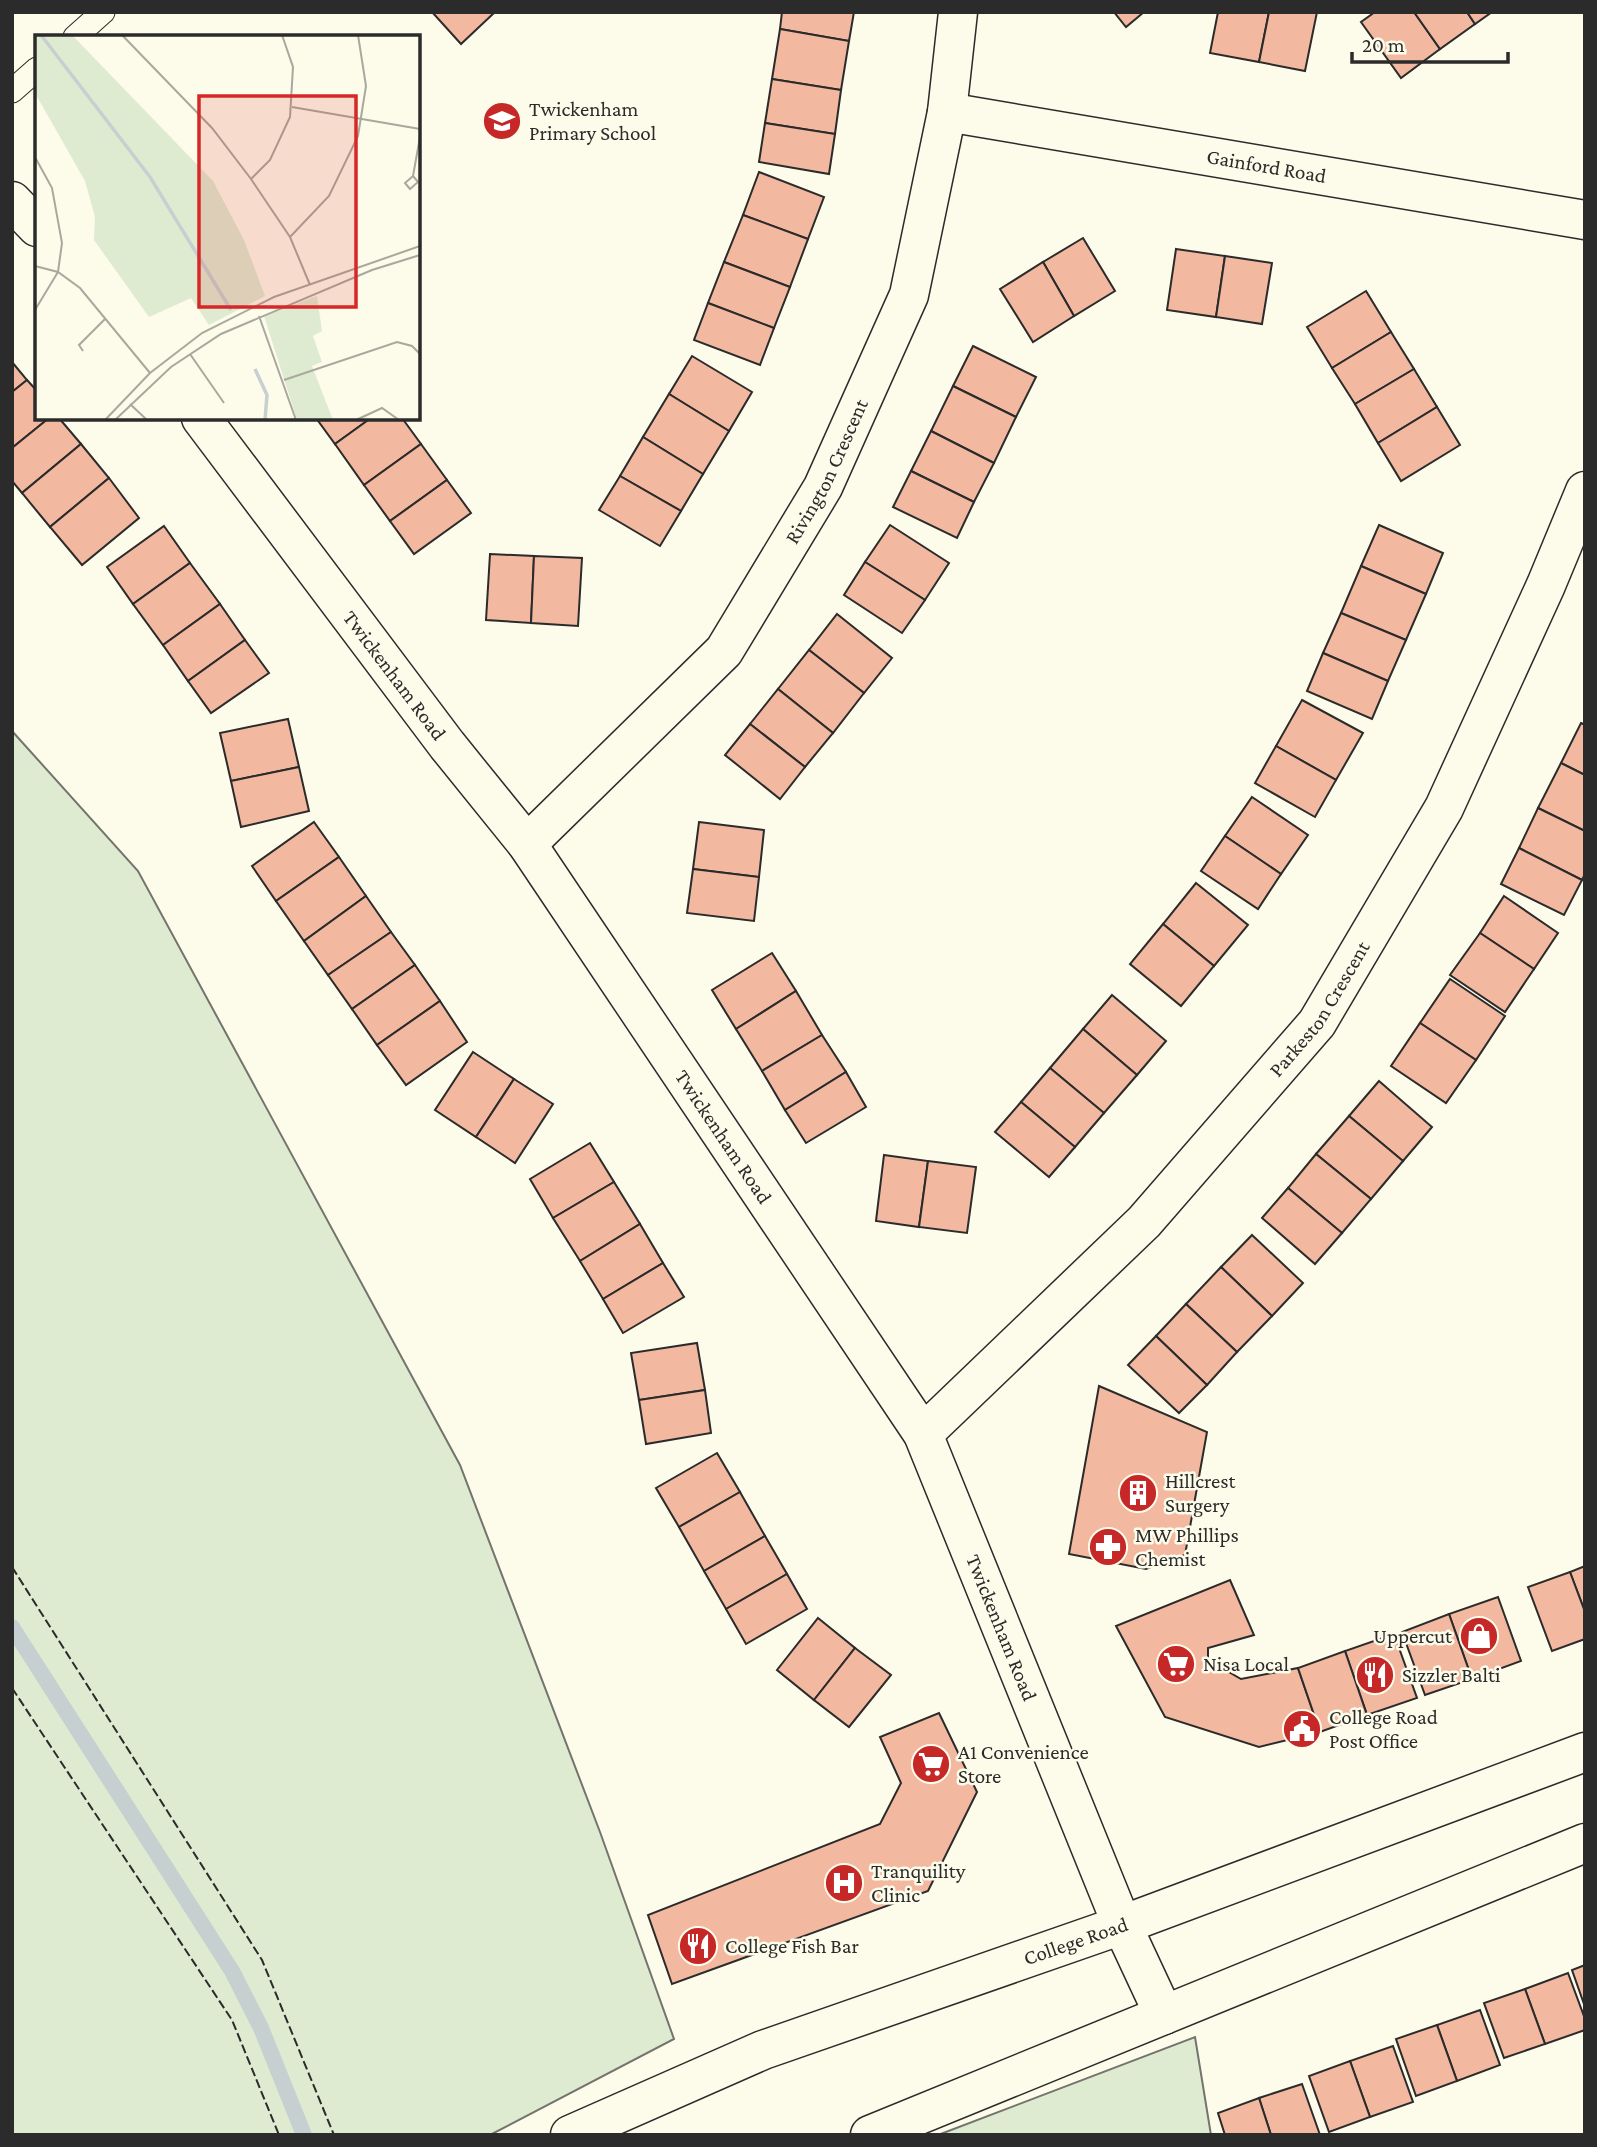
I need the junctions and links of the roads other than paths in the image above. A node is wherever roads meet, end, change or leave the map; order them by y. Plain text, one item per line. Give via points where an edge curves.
1 (103, 12) edge
2 (958, 12) edge
3 (77, 35) edge
4 (35, 71) edge
5 (12, 90) edge
6 (947, 112) junction
7 (12, 201) edge
8 (1585, 220) edge
9 (35, 225) edge
10 (203, 420) edge
11 (1585, 491) edge
12 (527, 844) junction
13 (923, 1434) junction
14 (1585, 1752) edge
15 (1585, 1843) edge
16 (1122, 1925) junction
17 (1164, 2015) junction
18 (570, 2135) edge
19 (870, 2135) edge

1 - 3 lane
2 - 6 street, Rivington Crescent
4 - 5 lane
6 - 8 street, Gainford Road
6 - 12 street, Rivington Crescent via 909,295 823,487 724,651
7 - 9 street
10 - 12 street, Twickenham Road
11 - 13 street, Parkeston Crescent via 1444,808 1317,1023 1144,1222
12 - 13 street, Twickenham Road
13 - 16 street, Twickenham Road
14 - 16 street, College Road
15 - 17 street
16 - 17 street, Twickenham Road
16 - 18 street, College Road via 763,2050
17 - 19 street

